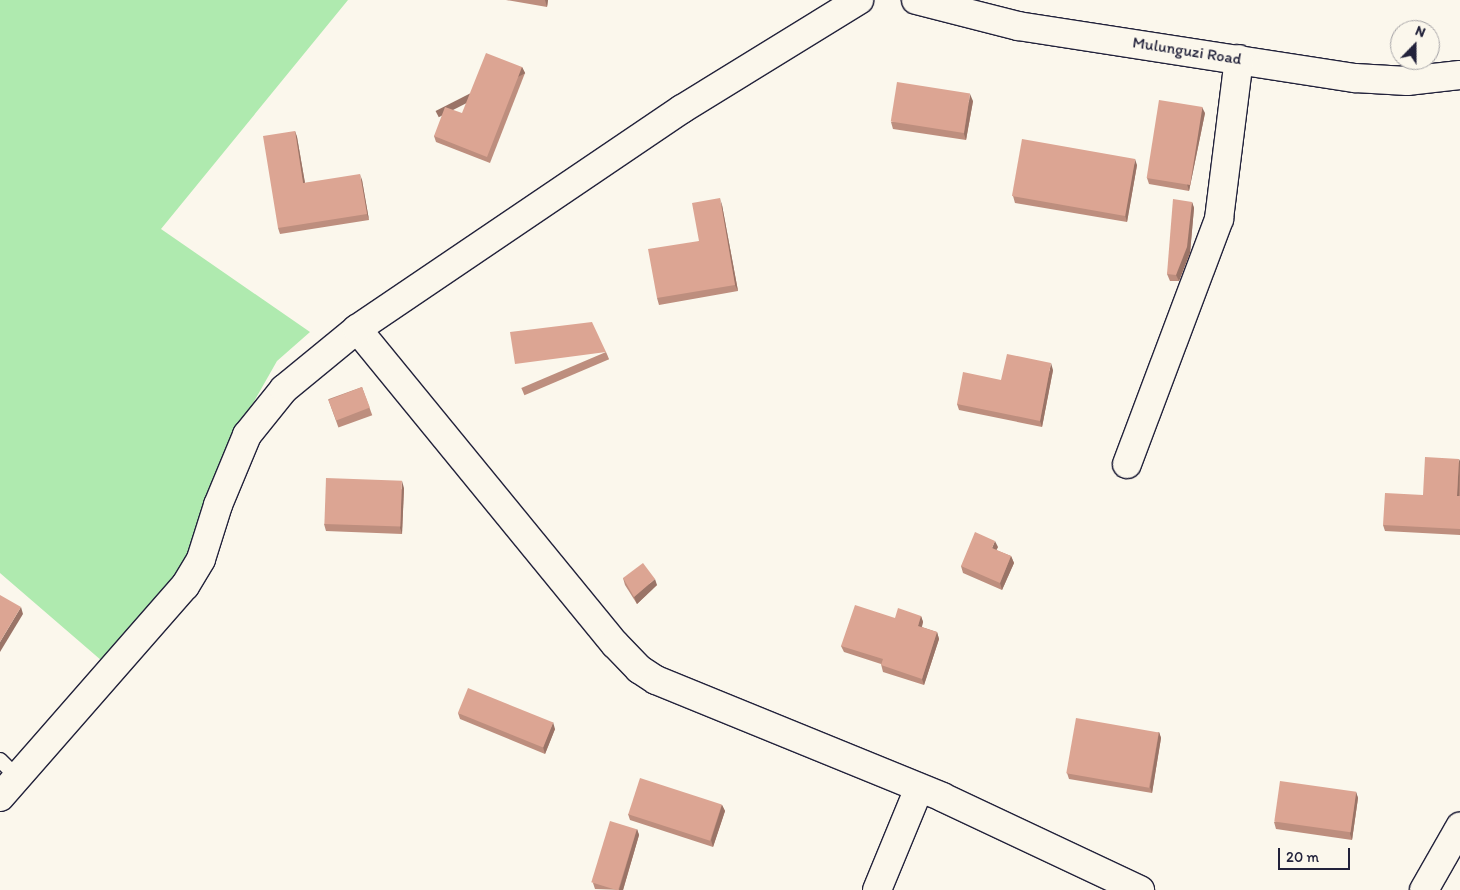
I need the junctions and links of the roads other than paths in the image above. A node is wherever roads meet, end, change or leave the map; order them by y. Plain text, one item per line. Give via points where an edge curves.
1 (859, 0) edge
2 (916, 0) edge
3 (1239, 59) junction
4 (1460, 75) edge
5 (357, 329) junction
6 (1127, 464) dead end
7 (6, 778) edge
8 (919, 788) junction
9 (1460, 826) edge
10 (877, 890) edge
11 (1140, 890) edge
12 (1424, 890) edge

1 - 5 street via 682,109
2 - 3 street, Mulunguzi Road via 1018,26
3 - 4 street, Mulunguzi Road via 1355,78 1407,81
3 - 6 street via 1219,219
5 - 7 street via 294,379 256,421 238,453 201,559 185,586
5 - 8 street via 615,644 639,669 656,680
8 - 10 street
8 - 11 street
9 - 12 street

